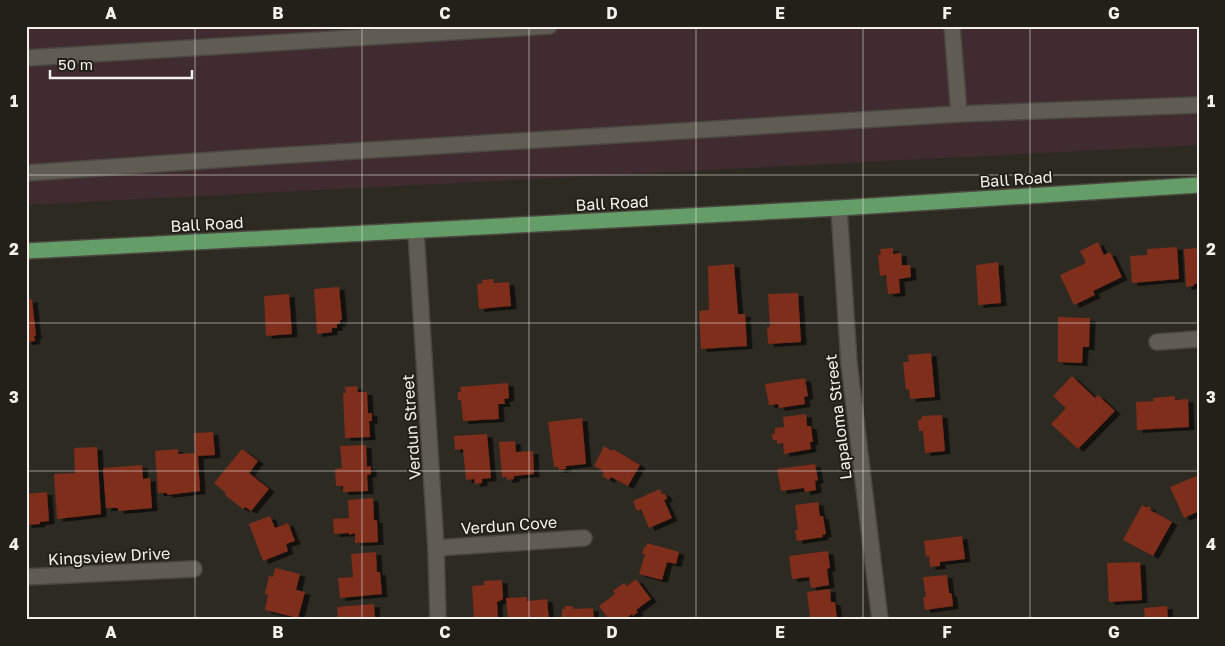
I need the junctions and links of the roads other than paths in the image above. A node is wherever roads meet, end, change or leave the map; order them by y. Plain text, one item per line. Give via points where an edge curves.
1 (549, 26) edge
2 (952, 26) edge
3 (26, 58) edge
4 (1199, 105) edge
5 (960, 114) junction
6 (26, 173) edge
7 (1199, 185) edge
8 (839, 208) junction
9 (416, 232) junction
10 (26, 251) edge
11 (1199, 339) edge
12 (1157, 342) dead end
13 (584, 538) dead end
14 (436, 548) junction
15 (194, 569) dead end
16 (26, 578) edge
17 (438, 620) edge
18 (880, 620) edge

1 - 3 street
2 - 5 street
4 - 5 street
5 - 6 street
7 - 8 main road, Ball Road
8 - 9 main road, Ball Road
8 - 18 street, Lapaloma Street via 849,362
9 - 10 main road, Ball Road
9 - 14 street, Verdun Street
11 - 12 street
13 - 14 street, Verdun Cove
14 - 17 street, Verdun Street
15 - 16 street, Kingsview Drive

